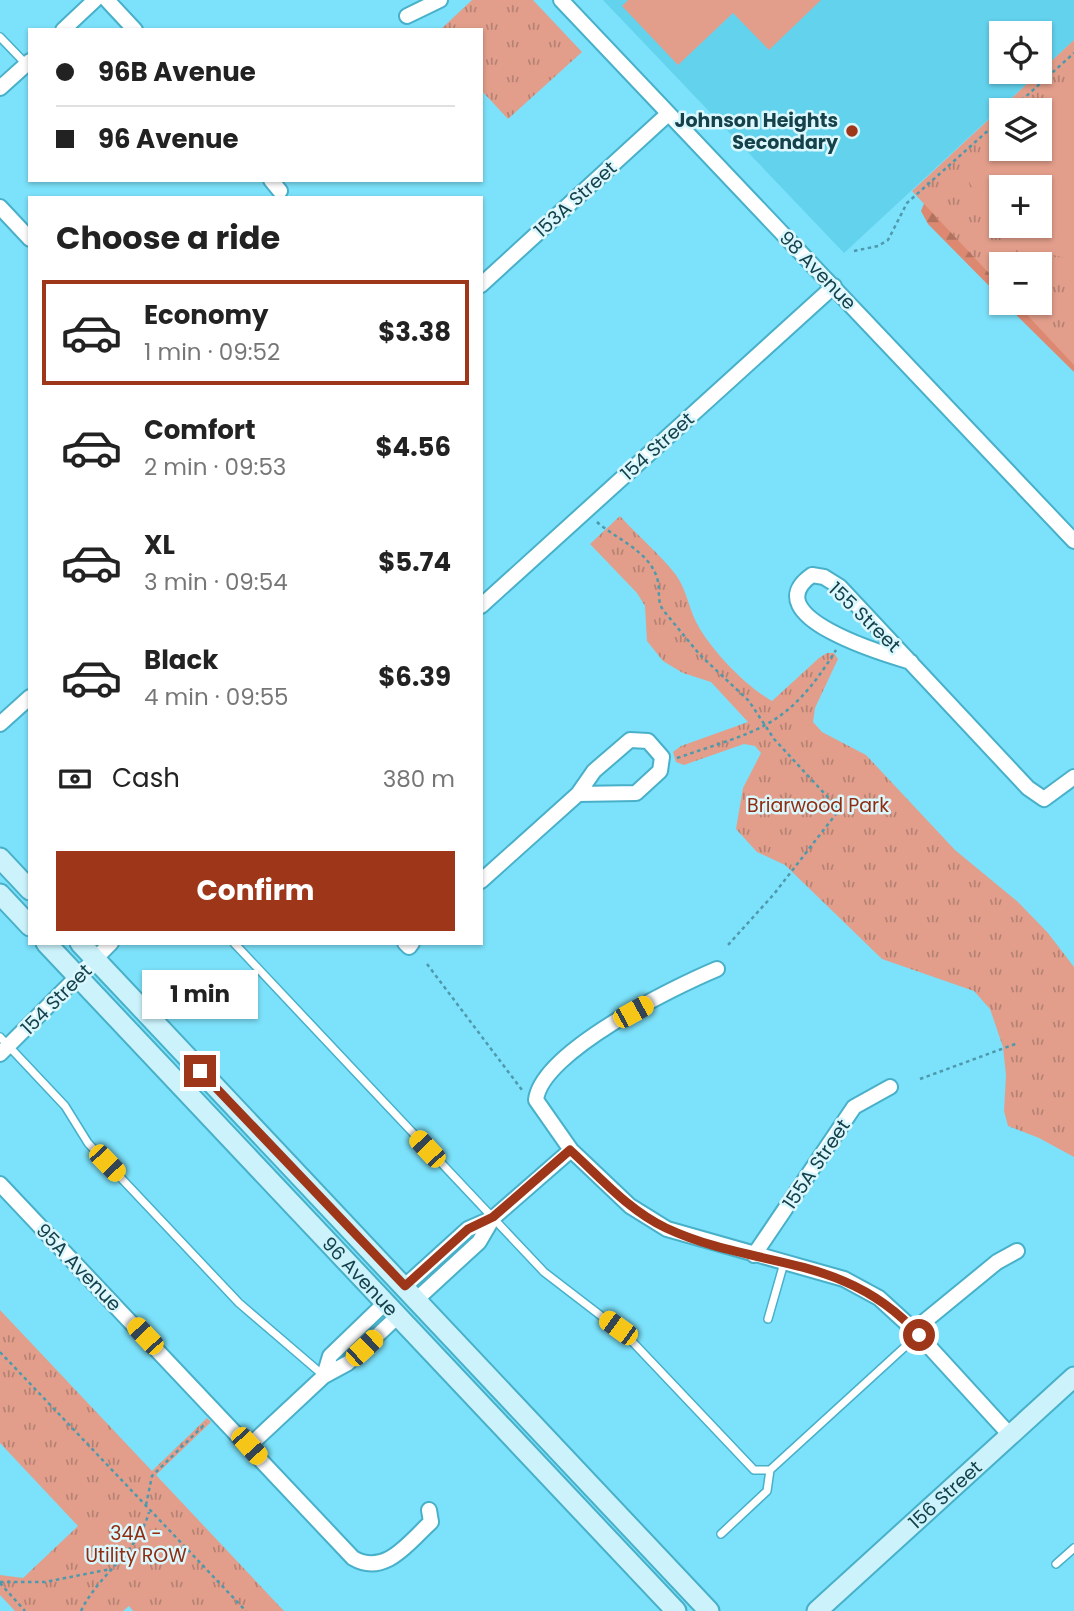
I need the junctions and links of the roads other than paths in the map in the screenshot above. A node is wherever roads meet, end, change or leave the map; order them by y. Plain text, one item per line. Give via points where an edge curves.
1 (95, 0) edge
2 (107, 0) edge
3 (440, 0) edge
4 (561, 0) edge
5 (407, 16) dead end
6 (65, 28) edge
7 (133, 28) edge
8 (0, 37) edge
9 (28, 62) edge
10 (0, 88) edge
11 (668, 114) junction
12 (0, 207) edge
13 (28, 237) edge
14 (483, 283) edge
15 (834, 286) junction
16 (1074, 541) edge
17 (483, 604) edge
18 (911, 662) junction
19 (28, 699) edge
20 (0, 724) edge
21 (1074, 777) edge
22 (578, 794) junction
23 (0, 858) edge
24 (483, 879) edge
25 (28, 888) edge
26 (0, 894) edge
27 (28, 924) edge
28 (48, 945) edge
29 (82, 945) edge
30 (109, 945) edge
31 (236, 945) edge
32 (95, 959) junction
33 (717, 969) dead end
34 (77, 976) junction
35 (3, 1046) edge
36 (890, 1087) dead end
37 (570, 1150) junction
38 (0, 1184) edge
39 (493, 1217) junction
40 (1017, 1251) dead end
41 (754, 1255) junction
42 (784, 1263) junction
43 (411, 1293) junction
44 (387, 1305) junction
45 (768, 1319) dead end
46 (917, 1332) junction
47 (324, 1376) junction
48 (1074, 1377) edge
49 (1010, 1435) junction
50 (249, 1446) junction
51 (770, 1470) junction
52 (429, 1510) dead end
53 (721, 1534) dead end
54 (1074, 1548) edge
55 (1056, 1564) dead end
56 (676, 1611) edge
57 (709, 1611) edge
58 (817, 1611) edge

1 - 6 street
2 - 7 street
3 - 5 street
4 - 11 street, 98 Avenue
8 - 9 lane
9 - 10 street
11 - 14 street, 153A Street
11 - 15 street, 98 Avenue
12 - 13 street
15 - 16 street, 98 Avenue
15 - 17 street, 154 Street
18 - 18 street, 155 Street via 865,649 822,626 804,611 798,598 803,582 812,575 839,587
18 - 21 street, 155 Street via 1036,795 1049,797
19 - 20 street
22 - 22 street via 594,771 630,740 648,741 662,757 660,771 636,793
22 - 24 street
23 - 25 main road
26 - 27 main road
28 - 34 main road, 96 Avenue
29 - 32 main road, 96 Avenue
30 - 32 street, 154 Street
31 - 39 lane
32 - 34 street, 154 Street
32 - 43 main road, 96 Avenue
33 - 37 street via 633,1012 556,1065 537,1092 536,1104
34 - 35 street, 154 Street
34 - 44 main road, 96 Avenue
35 - 47 lane via 65,1106 88,1143 230,1293
36 - 41 street, 155A Street via 854,1107
37 - 39 street
37 - 41 street via 630,1206 656,1223
38 - 50 street, 95A Avenue
39 - 43 street via 479,1242
39 - 51 lane via 554,1282 626,1335 749,1466 759,1472
40 - 46 street via 997,1262
41 - 42 street
42 - 45 lane
42 - 46 street via 856,1284 890,1306
43 - 44 main road
43 - 57 main road, 96 Avenue
44 - 47 street via 330,1356
44 - 56 main road, 96 Avenue
46 - 49 street
46 - 51 lane
47 - 50 street
48 - 49 main road, 156 Street
49 - 58 main road, 156 Street
50 - 52 street, 95A Avenue via 361,1563 391,1559 431,1522
51 - 53 lane via 767,1491
54 - 55 lane

